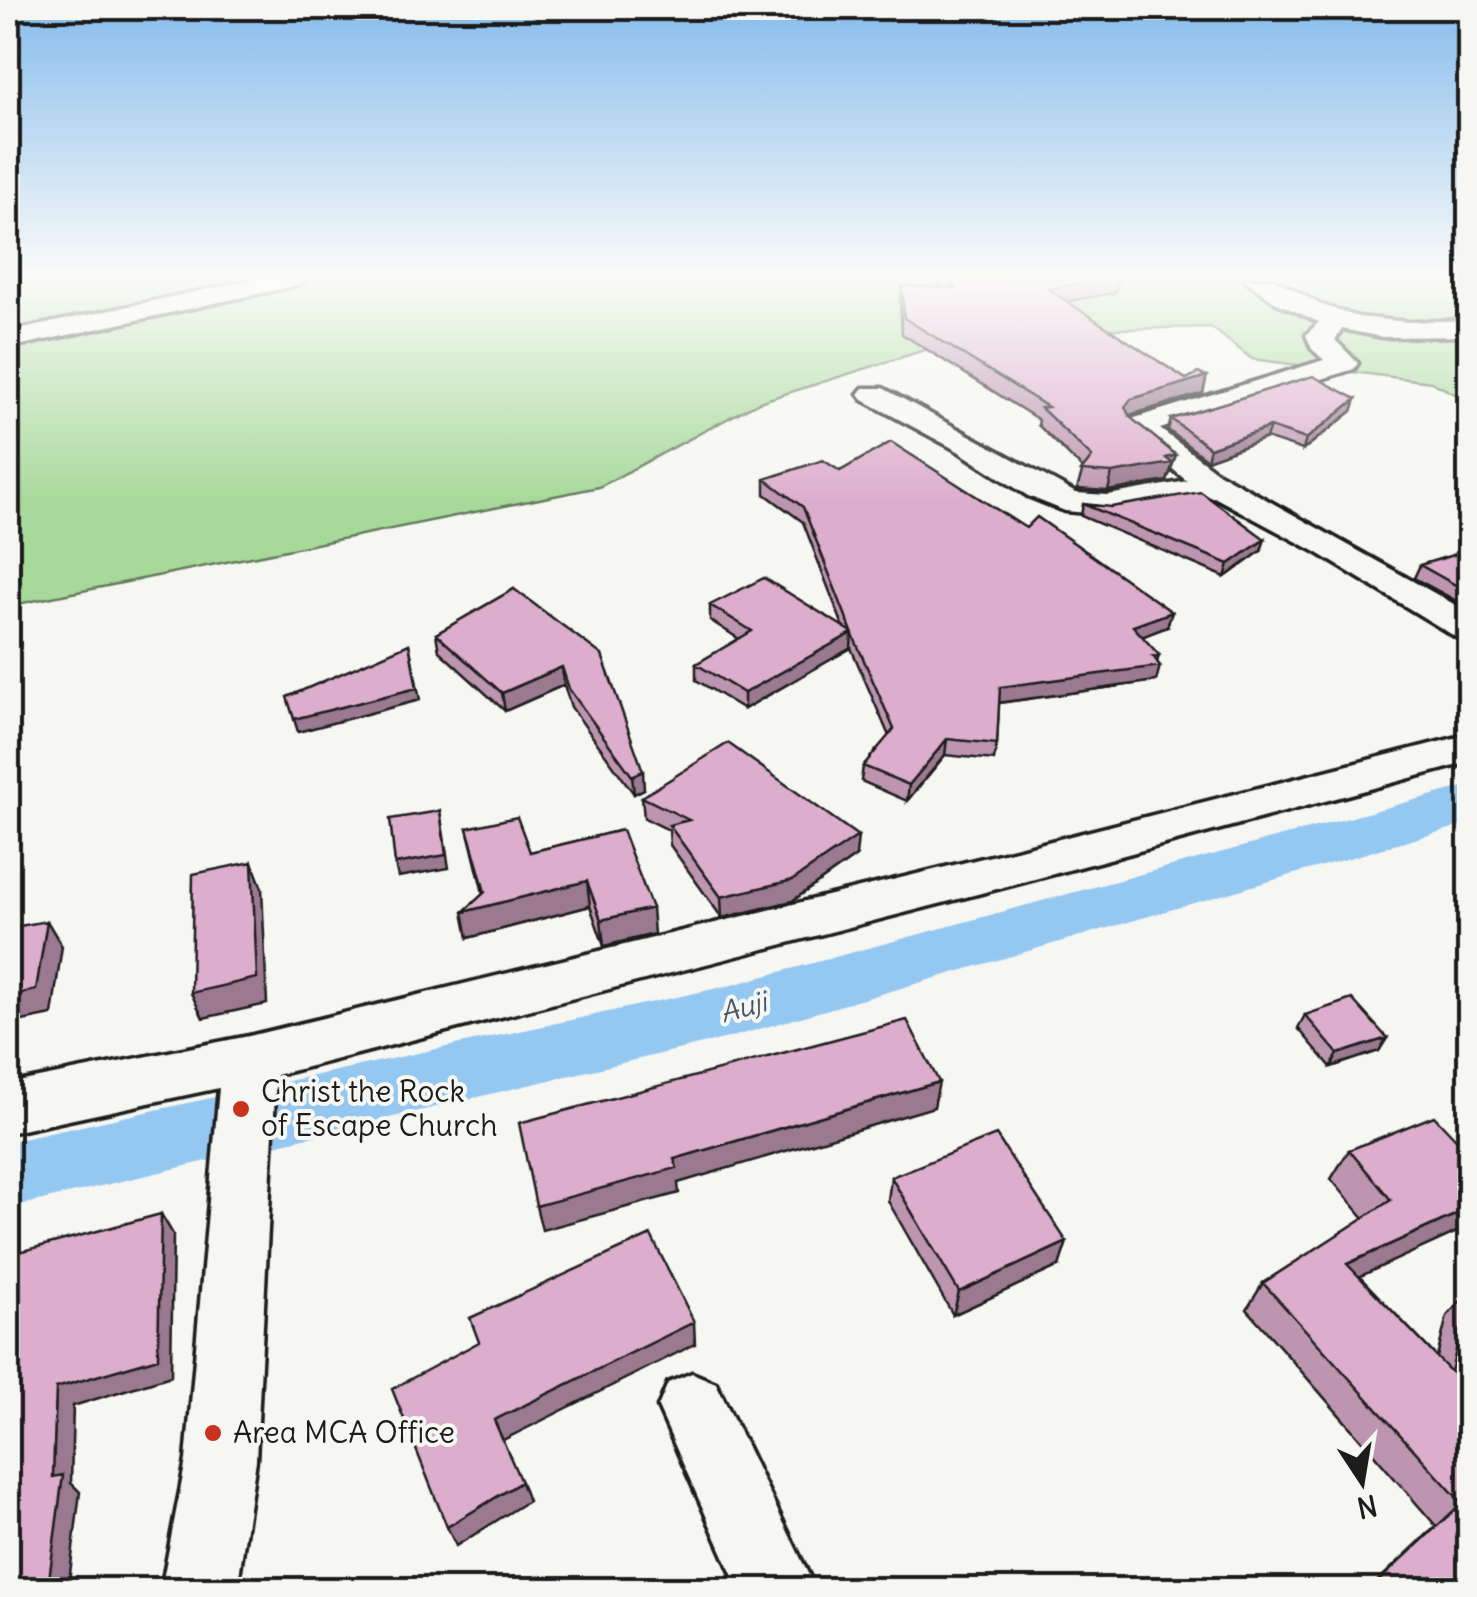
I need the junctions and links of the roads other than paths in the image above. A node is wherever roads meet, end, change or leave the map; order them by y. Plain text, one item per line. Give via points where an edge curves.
1 (1334, 354) edge
2 (874, 394) dead end
3 (1214, 487) junction
4 (1470, 629) edge
5 (1470, 748) edge
6 (247, 1072) junction
7 (8, 1108) edge
8 (692, 1408) dead end
9 (199, 1590) edge
10 (778, 1590) edge

1 - 3 street via 1344,363 1138,426 1167,456
2 - 3 street via 1079,504
3 - 4 street
5 - 6 street
6 - 7 street
6 - 9 street via 221,1460
8 - 10 street

